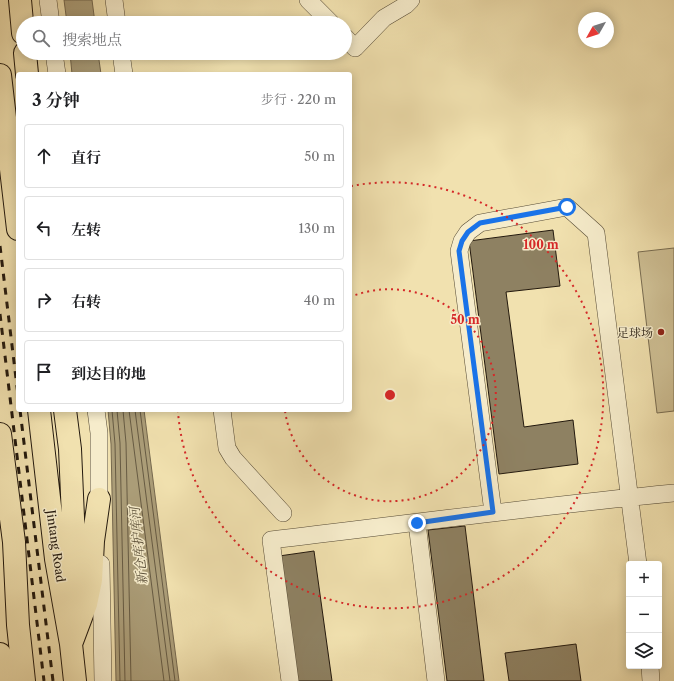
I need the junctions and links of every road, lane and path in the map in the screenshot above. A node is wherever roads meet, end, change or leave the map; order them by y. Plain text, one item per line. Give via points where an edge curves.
1 (20, 0) edge
2 (48, 0) edge
3 (114, 0) edge
4 (308, 0) edge
5 (411, 0) edge
6 (21, 16) edge
7 (50, 16) edge
8 (116, 16) edge
9 (324, 16) edge
10 (352, 45) edge
11 (55, 60) edge
12 (122, 60) edge
13 (57, 72) edge
14 (124, 72) edge
15 (0, 75) edge
16 (16, 212) edge
17 (39, 412) edge
18 (65, 412) edge
19 (96, 412) edge
20 (222, 412) edge
21 (0, 434) edge
22 (674, 493) edge
23 (631, 497) junction
24 (99, 499) junction
25 (493, 512) junction
26 (283, 513) dead end
27 (417, 523) junction
28 (0, 558) edge
29 (638, 561) edge
30 (18, 625) junction
31 (71, 644) junction
32 (650, 669) edge
33 (24, 681) edge
34 (75, 681) edge
35 (104, 681) edge
36 (290, 681) edge
37 (436, 681) edge
38 (651, 681) edge

1 - 6 highway
2 - 7 street
3 - 8 street
4 - 9 street
5 - 10 street via 384,18 355,48
11 - 13 street
12 - 14 street
15 - 16 highway
17 - 31 highway, Jintang Road via 56,559
18 - 31 highway via 70,449 75,563
19 - 24 street via 99,433
20 - 26 street via 227,448 233,458
21 - 30 highway via 14,542
22 - 23 street
23 - 25 street
23 - 25 street via 596,234 567,207 480,223 468,232 459,251
23 - 29 street
24 - 31 highway via 91,580 86,604
24 - 35 street
25 - 27 street
27 - 36 street via 271,540
27 - 37 street
28 - 30 highway
30 - 33 highway
31 - 34 highway, Jintang Road
32 - 38 street

